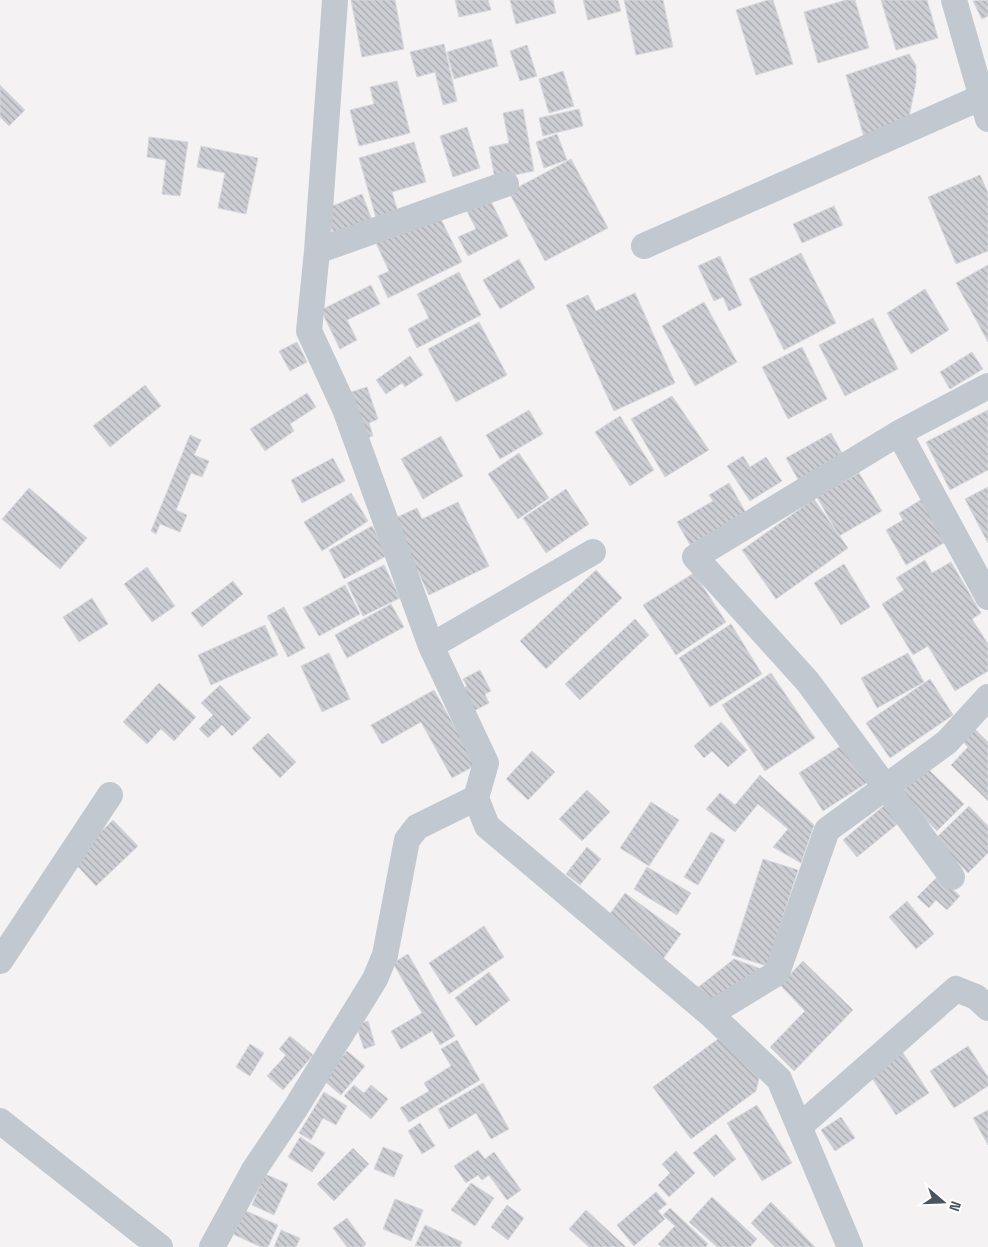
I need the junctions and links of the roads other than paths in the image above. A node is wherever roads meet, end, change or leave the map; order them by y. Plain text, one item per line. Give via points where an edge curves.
1 (335, 0) edge
2 (954, 0) edge
3 (985, 108) edge
4 (506, 184) dead end
5 (644, 246) dead end
6 (317, 250) junction
7 (988, 386) edge
8 (899, 433) junction
9 (593, 552) dead end
10 (988, 598) edge
11 (431, 646) junction
12 (988, 697) edge
13 (885, 786) junction
14 (110, 794) dead end
15 (476, 798) junction
16 (952, 877) dead end
17 (0, 961) edge
18 (988, 1008) edge
19 (710, 1014) junction
20 (0, 1121) edge
21 (800, 1126) junction
22 (160, 1247) edge
23 (212, 1247) edge
24 (850, 1247) edge

1 - 6 street
2 - 3 street
3 - 5 street
4 - 6 street
6 - 11 street via 309,331 345,409
7 - 8 street
8 - 10 street
8 - 13 street via 695,558 808,682
9 - 11 street
11 - 15 street via 486,763
12 - 13 street via 947,742
13 - 16 street
13 - 19 street via 826,830 777,973
14 - 17 street
15 - 19 street via 487,826
15 - 23 street via 417,827 407,840 385,955 375,979 254,1170
18 - 21 street via 976,996 956,989
19 - 21 street via 779,1079
20 - 22 street
21 - 24 street

